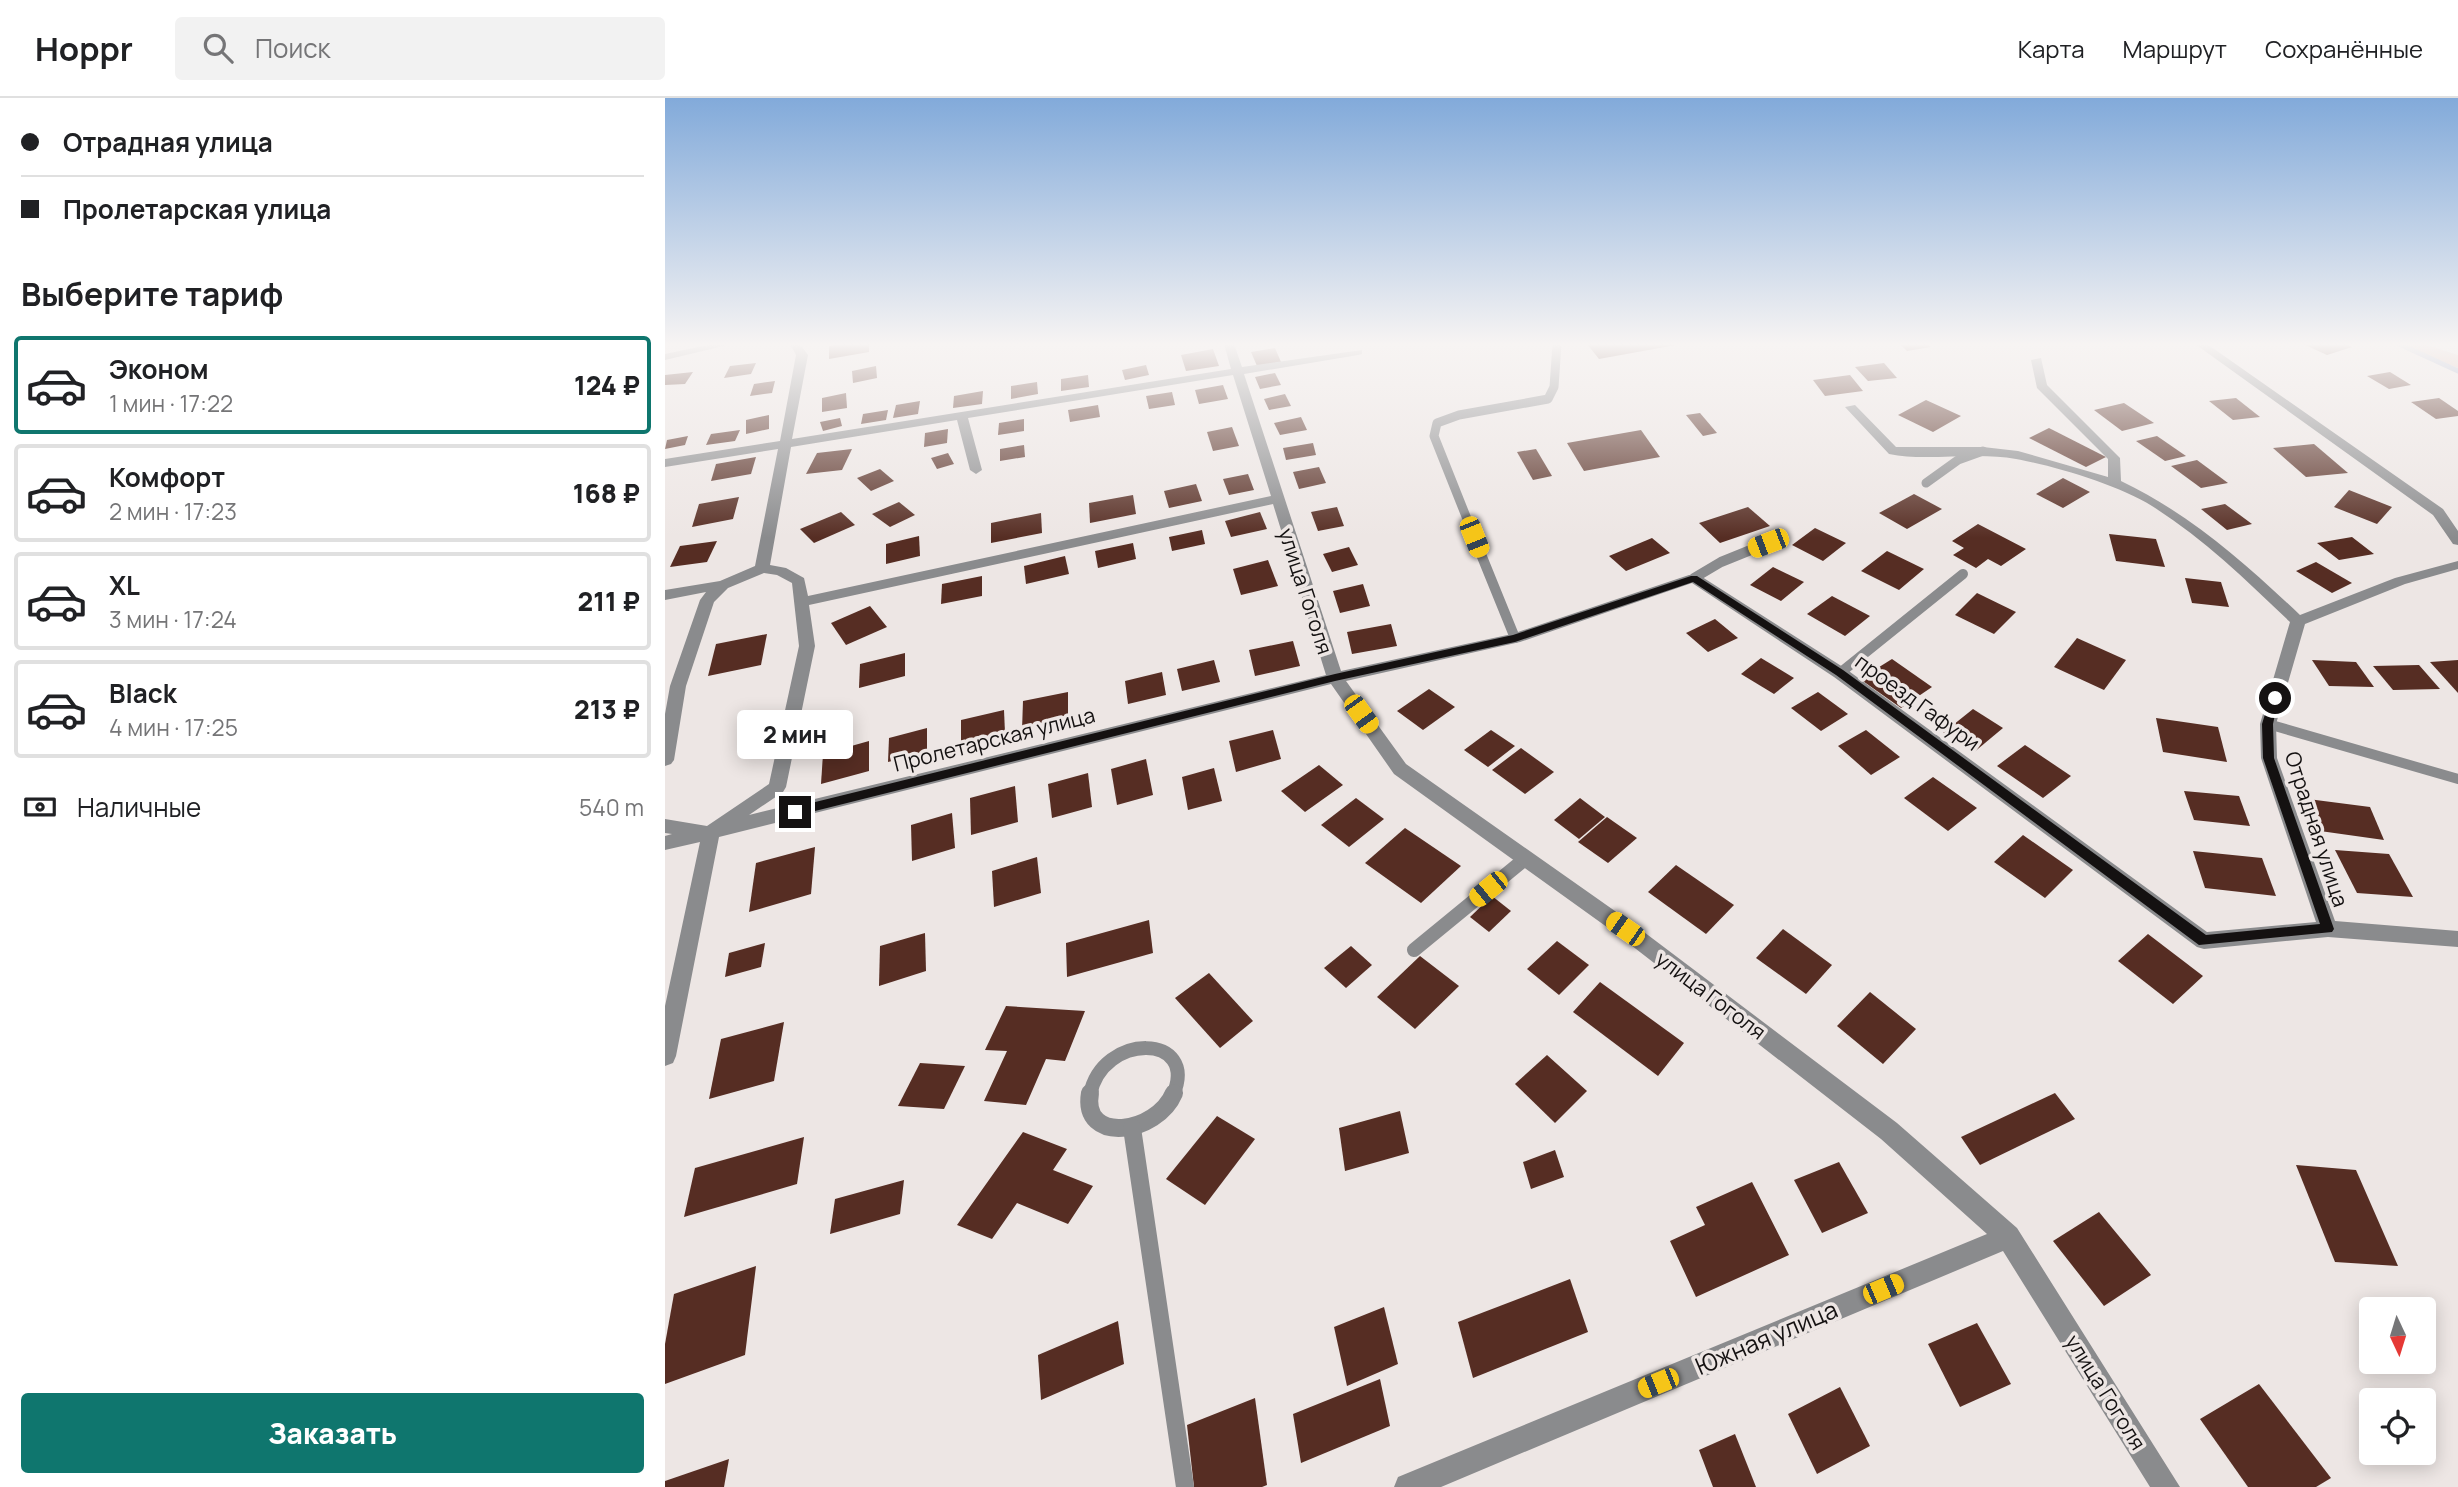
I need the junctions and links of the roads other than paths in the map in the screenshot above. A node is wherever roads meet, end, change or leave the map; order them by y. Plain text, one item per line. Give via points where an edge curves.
1 (792, 409) edge
2 (1013, 409) edge
3 (1250, 409) edge
4 (1493, 409) edge
5 (1853, 409) edge
6 (2064, 409) edge
7 (2292, 409) edge
8 (962, 417) junction
9 (786, 445) junction
10 (1983, 451) junction
11 (665, 463) edge
12 (976, 470) dead end
13 (1926, 483) dead end
14 (2115, 483) junction
15 (1276, 499) junction
16 (2458, 541) edge
17 (1768, 543) dead end
18 (2458, 565) edge
19 (762, 568) junction
20 (1963, 574) dead end
21 (1694, 578) junction
22 (723, 584) junction
23 (665, 595) edge
24 (802, 603) junction
25 (2298, 621) junction
26 (1515, 638) junction
27 (1840, 673) junction
28 (1335, 678) junction
29 (2268, 724) junction
30 (665, 760) edge
31 (2458, 779) edge
32 (665, 826) edge
33 (712, 832) junction
34 (665, 844) edge
35 (1525, 859) junction
36 (2328, 929) junction
37 (2458, 939) edge
38 (1414, 950) dead end
39 (665, 1056) edge
40 (1132, 1128) junction
41 (2008, 1237) junction
42 (1185, 1487) edge
43 (1408, 1487) edge
44 (2166, 1487) edge

1 - 9 street
2 - 8 street
3 - 15 street, улица Гоголя
4 - 26 lane via 1437,423 1434,436
5 - 10 street via 1893,451
6 - 14 street via 2115,458
7 - 16 street via 2438,512
8 - 9 street
8 - 12 street
9 - 11 street
9 - 19 street
10 - 13 lane via 1958,460
10 - 14 street via 2018,455
14 - 25 street via 2155,502 2228,555
15 - 24 street
15 - 28 street, улица Гоголя
17 - 21 lane
18 - 25 street via 2400,581
19 - 22 street
19 - 24 street via 799,581
20 - 27 lane
21 - 26 street
21 - 27 street, проезд Гафури
22 - 23 street
22 - 30 street via 707,600 682,674
24 - 33 street via 807,646 777,787
25 - 29 street, Отрадная улица
26 - 28 street
27 - 36 street, проезд Гафури via 2204,941
28 - 33 street, Пролетарская улица
28 - 35 street, улица Гоголя via 1400,769
29 - 31 lane
29 - 36 street, Отрадная улица via 2269,758
32 - 33 street
33 - 34 street, Пролетарская улица
33 - 39 street
35 - 38 lane
35 - 41 street, улица Гоголя via 1625,929 1889,1131
36 - 37 street, проезд Гафури
40 - 40 lane via 1160,1114 1177,1089 1177,1064 1160,1048 1119,1053 1101,1069 1090,1089 1089,1104 1103,1125
40 - 42 lane
41 - 43 street, Южная улица
41 - 44 street, улица Гоголя

